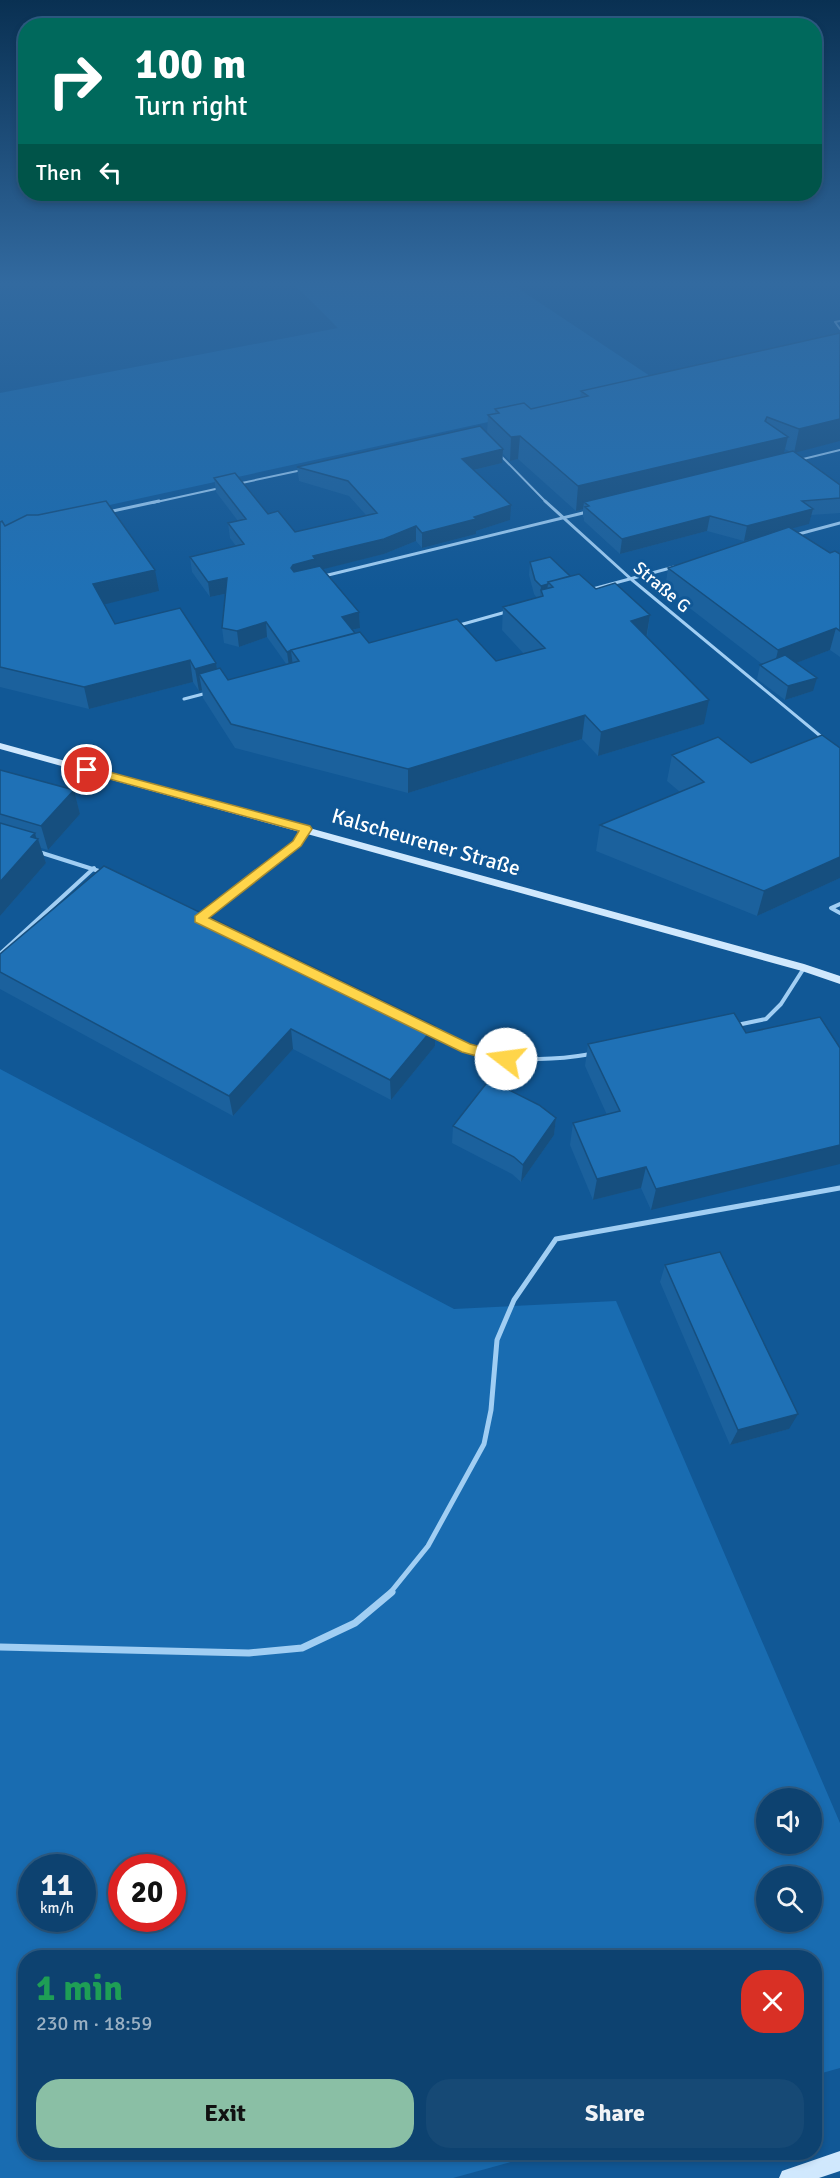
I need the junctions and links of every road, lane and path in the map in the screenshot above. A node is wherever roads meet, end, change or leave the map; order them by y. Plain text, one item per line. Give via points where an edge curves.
1 (492, 447) edge
2 (840, 450) edge
3 (807, 465) edge
4 (313, 467) edge
5 (232, 485) edge
6 (220, 488) edge
7 (596, 510) edge
8 (104, 513) edge
9 (562, 518) junction
10 (840, 523) edge
11 (785, 537) edge
12 (675, 567) edge
13 (319, 577) edge
14 (631, 579) junction
15 (585, 591) edge
16 (516, 610) edge
17 (447, 628) edge
18 (218, 690) edge
19 (184, 699) dead end
20 (825, 740) edge
21 (0, 746) edge
22 (306, 829) junction
23 (31, 849) edge
24 (94, 868) junction
25 (104, 873) edge
26 (840, 904) edge
27 (840, 912) edge
28 (210, 924) edge
29 (0, 954) edge
30 (804, 968) junction
31 (840, 980) edge
32 (732, 1026) edge
33 (424, 1028) edge
34 (596, 1053) edge
35 (840, 1188) edge
36 (0, 1647) edge
37 (840, 2161) edge
38 (789, 2178) edge

1 - 9 lane, Straße G
2 - 3 lane via 799,460
4 - 5 lane
6 - 8 lane
7 - 9 lane
9 - 13 lane
9 - 14 lane, Straße G
10 - 11 lane
12 - 14 lane
14 - 15 lane
14 - 20 lane, Straße G
16 - 17 lane
18 - 19 lane
21 - 22 main road, Kalscheurener Straße
22 - 28 lane via 297,843 200,919
22 - 30 main road, Kalscheurener Straße
23 - 24 lane
24 - 25 lane
24 - 29 lane
26 - 27 lane via 831,908
30 - 31 main road, Kalscheurener Straße
30 - 32 lane via 781,1004 766,1019
33 - 34 lane via 467,1048 506,1059 551,1062
35 - 36 lane via 555,1239 514,1300 497,1340 492,1410 484,1443 462,1488 428,1546 388,1596 356,1623 302,1648 249,1653
37 - 38 main road

